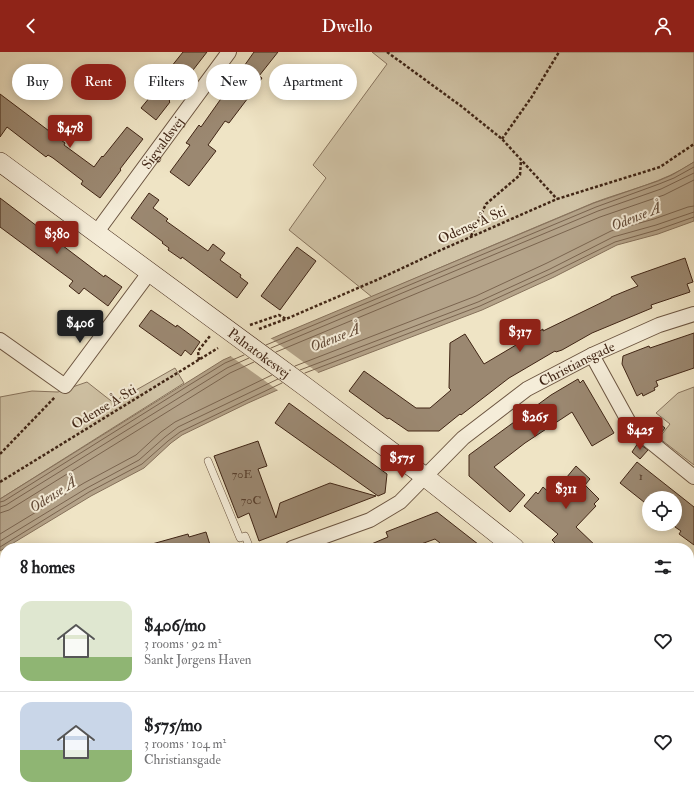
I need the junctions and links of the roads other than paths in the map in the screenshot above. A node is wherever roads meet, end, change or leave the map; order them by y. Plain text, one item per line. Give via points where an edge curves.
1 (229, 52) edge
2 (0, 162) edge
3 (96, 233) junction
4 (149, 273) junction
5 (694, 314) edge
6 (3, 346) edge
7 (592, 355) junction
8 (208, 462) dead end
9 (424, 476) junction
10 (694, 477) edge
11 (248, 543) edge
12 (306, 543) edge
13 (509, 543) edge

1 - 3 street, Sigvaldsvej
2 - 3 main road, Palnatokesvej
3 - 4 main road, Palnatokesvej
4 - 6 street via 65,386
4 - 9 main road, Palnatokesvej
5 - 7 street, Christiansgade via 659,325
7 - 9 street, Christiansgade via 527,389 463,438
7 - 10 street via 631,426
8 - 11 lane via 240,538 246,536
9 - 12 street, Christiansgade via 400,502 370,520
9 - 13 main road, Palnatokesvej

